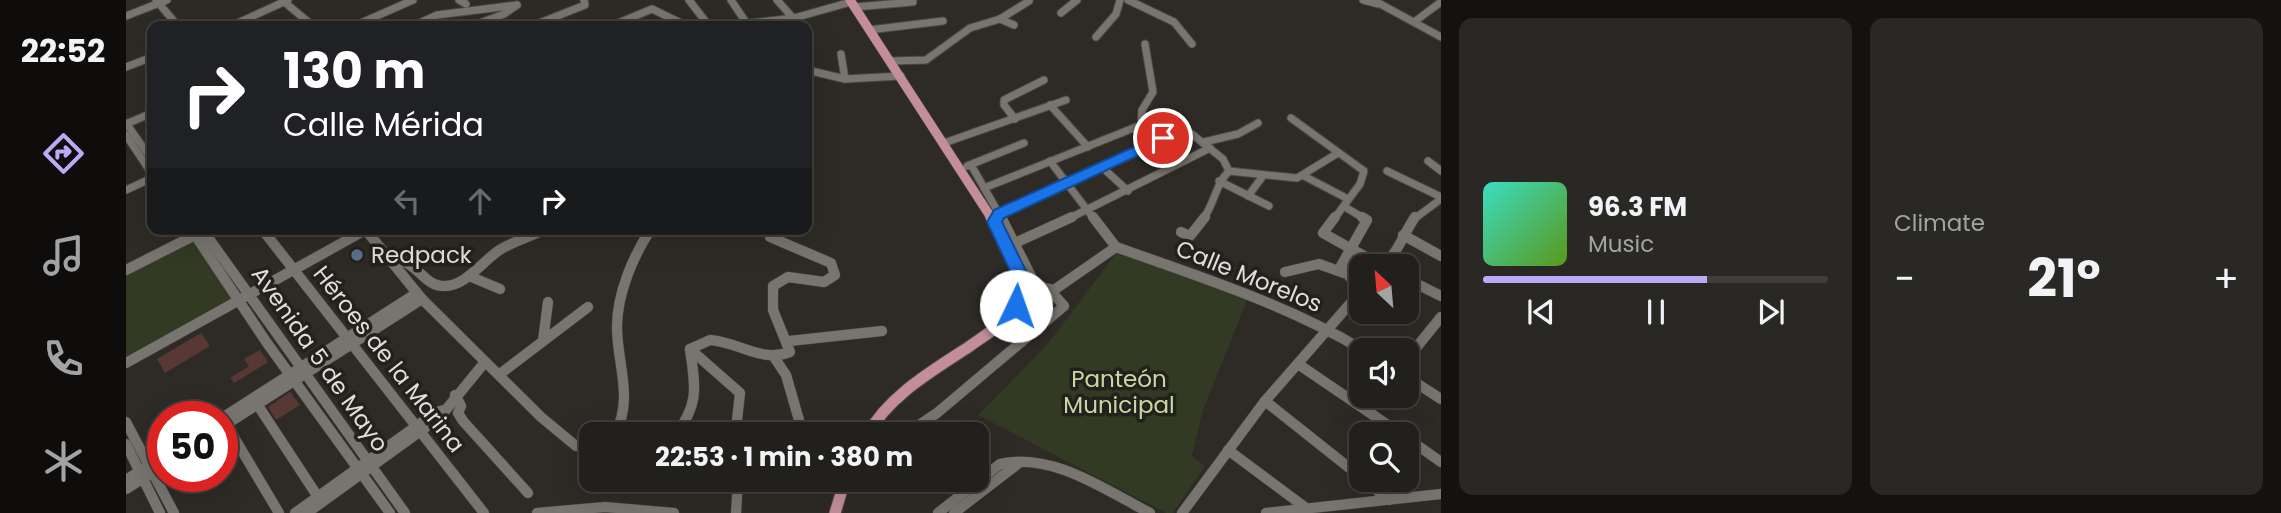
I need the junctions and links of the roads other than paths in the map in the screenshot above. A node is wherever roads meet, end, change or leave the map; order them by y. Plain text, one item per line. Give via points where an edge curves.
1 (167, 0) edge
2 (459, 0) edge
3 (584, 0) edge
4 (689, 0) edge
5 (731, 0) edge
6 (777, 0) edge
7 (1077, 0) edge
8 (1120, 0) edge
9 (1128, 0) edge
10 (1363, 0) edge
11 (157, 1) edge
12 (285, 1) edge
13 (410, 1) edge
14 (1029, 1) edge
15 (913, 2) edge
16 (1376, 2) edge
17 (1441, 2) edge
18 (566, 3) dead end
19 (852, 3) edge
20 (466, 4) dead end
21 (573, 10) junction
22 (1061, 13) dead end
23 (126, 16) edge
24 (794, 19) junction
25 (1000, 19) junction
26 (174, 21) edge
27 (240, 21) edge
28 (307, 21) edge
29 (365, 21) edge
30 (424, 21) edge
31 (485, 21) edge
32 (541, 21) edge
33 (622, 21) edge
34 (674, 21) edge
35 (705, 21) edge
36 (742, 21) edge
37 (760, 21) edge
38 (943, 21) dead end
39 (1414, 22) junction
40 (1014, 25) dead end
41 (869, 30) junction
42 (1096, 37) dead end
43 (1441, 37) edge
44 (1145, 44) dead end
45 (1192, 44) dead end
46 (841, 54) dead end
47 (147, 57) edge
48 (891, 61) junction
49 (126, 65) edge
50 (812, 71) edge
51 (901, 76) junction
52 (845, 79) junction
53 (1044, 80) dead end
54 (1066, 100) dead end
55 (1050, 105) junction
56 (147, 115) edge
57 (1291, 118) dead end
58 (1015, 119) junction
59 (126, 123) edge
60 (1258, 123) dead end
61 (126, 135) edge
62 (944, 143) junction
63 (1024, 143) dead end
64 (1207, 145) junction
65 (1088, 147) junction
66 (147, 153) edge
67 (1338, 153) junction
68 (1441, 156) edge
69 (1050, 161) junction
70 (971, 165) junction
71 (147, 167) edge
72 (960, 168) junction
73 (1103, 168) junction
74 (1229, 171) junction
75 (1387, 171) dead end
76 (1441, 171) edge
77 (1263, 176) junction
78 (1304, 176) junction
79 (147, 178) edge
80 (1219, 181) junction
81 (1068, 184) junction
82 (126, 188) edge
83 (984, 188) junction
84 (1128, 191) junction
85 (1248, 196) junction
86 (1441, 200) edge
87 (1346, 203) junction
88 (1269, 206) dead end
89 (1087, 208) junction
90 (997, 218) junction
91 (1181, 232) dead end
92 (187, 235) edge
93 (189, 235) edge
94 (202, 235) edge
95 (267, 235) edge
96 (356, 235) edge
97 (371, 235) edge
98 (533, 235) edge
99 (646, 235) edge
100 (1403, 235) junction
101 (771, 237) dead end
102 (1011, 245) junction
103 (1116, 247) junction
104 (1350, 247) junction
105 (1362, 254) edge
106 (1396, 254) edge
107 (1441, 256) edge
108 (391, 259) junction
109 (126, 264) edge
110 (126, 270) edge
111 (295, 270) junction
112 (1285, 272) dead end
113 (1344, 273) junction
114 (469, 276) junction
115 (1349, 278) edge
116 (1018, 282) junction
117 (1419, 285) edge
118 (1036, 286) junction
119 (500, 289) dead end
120 (1050, 290) junction
121 (420, 296) junction
122 (1441, 296) edge
123 (245, 297) junction
124 (548, 302) dead end
125 (1349, 305) edge
126 (588, 307) dead end
127 (1441, 317) edge
128 (1328, 329) junction
129 (882, 331) dead end
130 (272, 340) junction
131 (349, 341) junction
132 (789, 341) junction
133 (543, 342) junction
134 (1349, 342) edge
135 (1419, 344) edge
136 (690, 349) junction
137 (774, 357) junction
138 (485, 362) junction
139 (126, 363) edge
140 (1298, 363) junction
141 (302, 371) junction
142 (500, 374) junction
143 (292, 377) junction
144 (1419, 385) edge
145 (455, 395) junction
146 (1441, 399) edge
147 (1265, 401) junction
148 (257, 404) junction
149 (238, 413) edge
150 (238, 415) edge
151 (126, 422) edge
152 (623, 422) edge
153 (685, 422) edge
154 (737, 422) edge
155 (800, 422) edge
156 (876, 422) edge
157 (924, 422) edge
158 (1384, 422) edge
159 (419, 429) junction
160 (126, 444) edge
161 (579, 446) edge
162 (1419, 446) edge
163 (238, 447) edge
164 (1228, 450) junction
165 (1441, 462) edge
166 (1019, 463) junction
167 (369, 464) junction
168 (1349, 468) edge
169 (145, 472) junction
170 (359, 472) junction
171 (126, 480) edge
172 (126, 489) edge
173 (737, 492) edge
174 (841, 492) edge
175 (1379, 492) edge
176 (1440, 492) edge
177 (528, 493) dead end
178 (318, 497) junction
179 (1389, 500) junction
180 (1306, 508) junction
181 (160, 513) edge
182 (174, 513) edge
183 (279, 513) edge
184 (295, 513) edge
185 (307, 513) edge
186 (390, 513) edge
187 (405, 513) edge
188 (484, 513) edge
189 (537, 513) edge
190 (674, 513) edge
191 (736, 513) edge
192 (835, 513) edge
193 (939, 513) edge
194 (954, 513) edge
195 (1150, 513) edge
196 (1182, 513) edge
197 (1266, 513) edge

1 - 11 street
2 - 20 street
3 - 21 street via 585,5
4 - 35 street
5 - 36 street
6 - 24 street
7 - 22 street
8 - 42 street via 1118,11
9 - 45 street via 1182,27
10 - 16 street
11 - 23 street
11 - 26 street
12 - 27 street
12 - 28 street
13 - 29 street
14 - 25 street
15 - 19 street
16 - 39 street
17 - 39 street
18 - 21 street
19 - 24 street
19 - 41 main road
21 - 32 street
24 - 37 street
25 - 40 street
25 - 48 street via 970,28 926,60
30 - 31 street via 437,15 517,5
33 - 34 street via 649,9
38 - 41 street
39 - 43 street
41 - 48 main road
44 - 65 street via 1153,92 1142,110 1141,125
46 - 52 street
47 - 49 street
48 - 51 main road
50 - 52 street
51 - 52 street
51 - 62 main road
53 - 58 street via 1004,100
54 - 55 street
55 - 58 street
55 - 65 street
56 - 59 street
57 - 67 street
58 - 62 street
59 - 66 street
60 - 64 street
61 - 71 street
62 - 72 main road
63 - 70 street
64 - 73 street via 1183,127
64 - 74 street
64 - 84 street
65 - 69 street
67 - 78 street
67 - 87 street via 1364,171
68 - 76 street via 1428,161
69 - 81 street
69 - 83 street
70 - 72 street
70 - 83 street
72 - 90 main road
73 - 81 street
73 - 84 street
74 - 77 street
74 - 80 street
75 - 86 street
77 - 78 street
77 - 85 street
78 - 87 street
79 - 82 street
80 - 85 street
80 - 91 street via 1210,210 1190,236
81 - 89 street
81 - 90 street
83 - 90 street
84 - 89 street
85 - 88 street
86 - 100 street via 1417,214
87 - 104 street via 1367,220
87 - 104 street via 1323,233
89 - 102 street
89 - 103 street
90 - 102 main road
92 - 109 street
93 - 110 street
94 - 123 street, Avenida 5 de Mayo
95 - 111 street, Héroes de la Marina
96 - 111 street
97 - 108 street
98 - 114 street via 500,250
99 - 152 street via 638,245 617,324 624,372
100 - 106 street
100 - 107 street
101 - 132 street via 831,263 835,275 824,282 788,277 774,286 773,310
102 - 116 main road
102 - 118 street
103 - 120 street
103 - 128 street, Calle Morelos
104 - 105 street
104 - 113 street via 1341,266
108 - 114 street via 404,259 444,287
108 - 121 street
111 - 123 street
111 - 131 street, Héroes de la Marina
112 - 113 street via 1319,264
113 - 115 street
114 - 119 street
116 - 118 street
116 - 156 main road via 1016,306 996,328 915,383
117 - 122 street
118 - 120 street
120 - 157 street via 1064,306
121 - 131 street
121 - 138 street
123 - 130 street, Avenida 5 de Mayo
123 - 139 street
124 - 133 street
125 - 128 street
126 - 133 street
127 - 135 street
128 - 134 street, Calle Morelos
128 - 140 street
129 - 132 street
130 - 141 street, Avenida 5 de Mayo
130 - 143 street, Avenida 5 de Mayo
131 - 141 street
131 - 159 street, Héroes de la Marina
132 - 137 street via 790,352
133 - 142 street
136 - 137 street via 712,338
136 - 153 street via 696,392
136 - 154 street via 740,393
137 - 155 street via 786,375
138 - 142 street
138 - 145 street
140 - 147 street
140 - 158 street
141 - 143 street
141 - 167 street, Avenida 5 de Mayo
142 - 161 street via 541,418
143 - 148 street
143 - 149 street
143 - 170 street, Avenida 5 de Mayo
144 - 146 street
145 - 159 street via 440,417
145 - 177 street via 463,421
147 - 164 street
147 - 168 street
148 - 150 street
148 - 178 street
151 - 169 street
159 - 167 street
159 - 188 street, Héroes de la Marina
160 - 169 street
162 - 165 street
163 - 183 street
164 - 180 street
164 - 196 street
166 - 193 street via 1000,464
166 - 194 street
166 - 195 street via 1058,467
167 - 170 street
167 - 187 street, Avenida 5 de Mayo
169 - 171 street
169 - 172 street
169 - 181 street
169 - 182 street
170 - 178 street
170 - 185 street
170 - 186 street, Avenida 5 de Mayo
173 - 191 street
174 - 192 main road
175 - 179 street
176 - 179 street
178 - 184 street
179 - 180 street
180 - 197 street
189 - 190 street via 551,508 652,508

